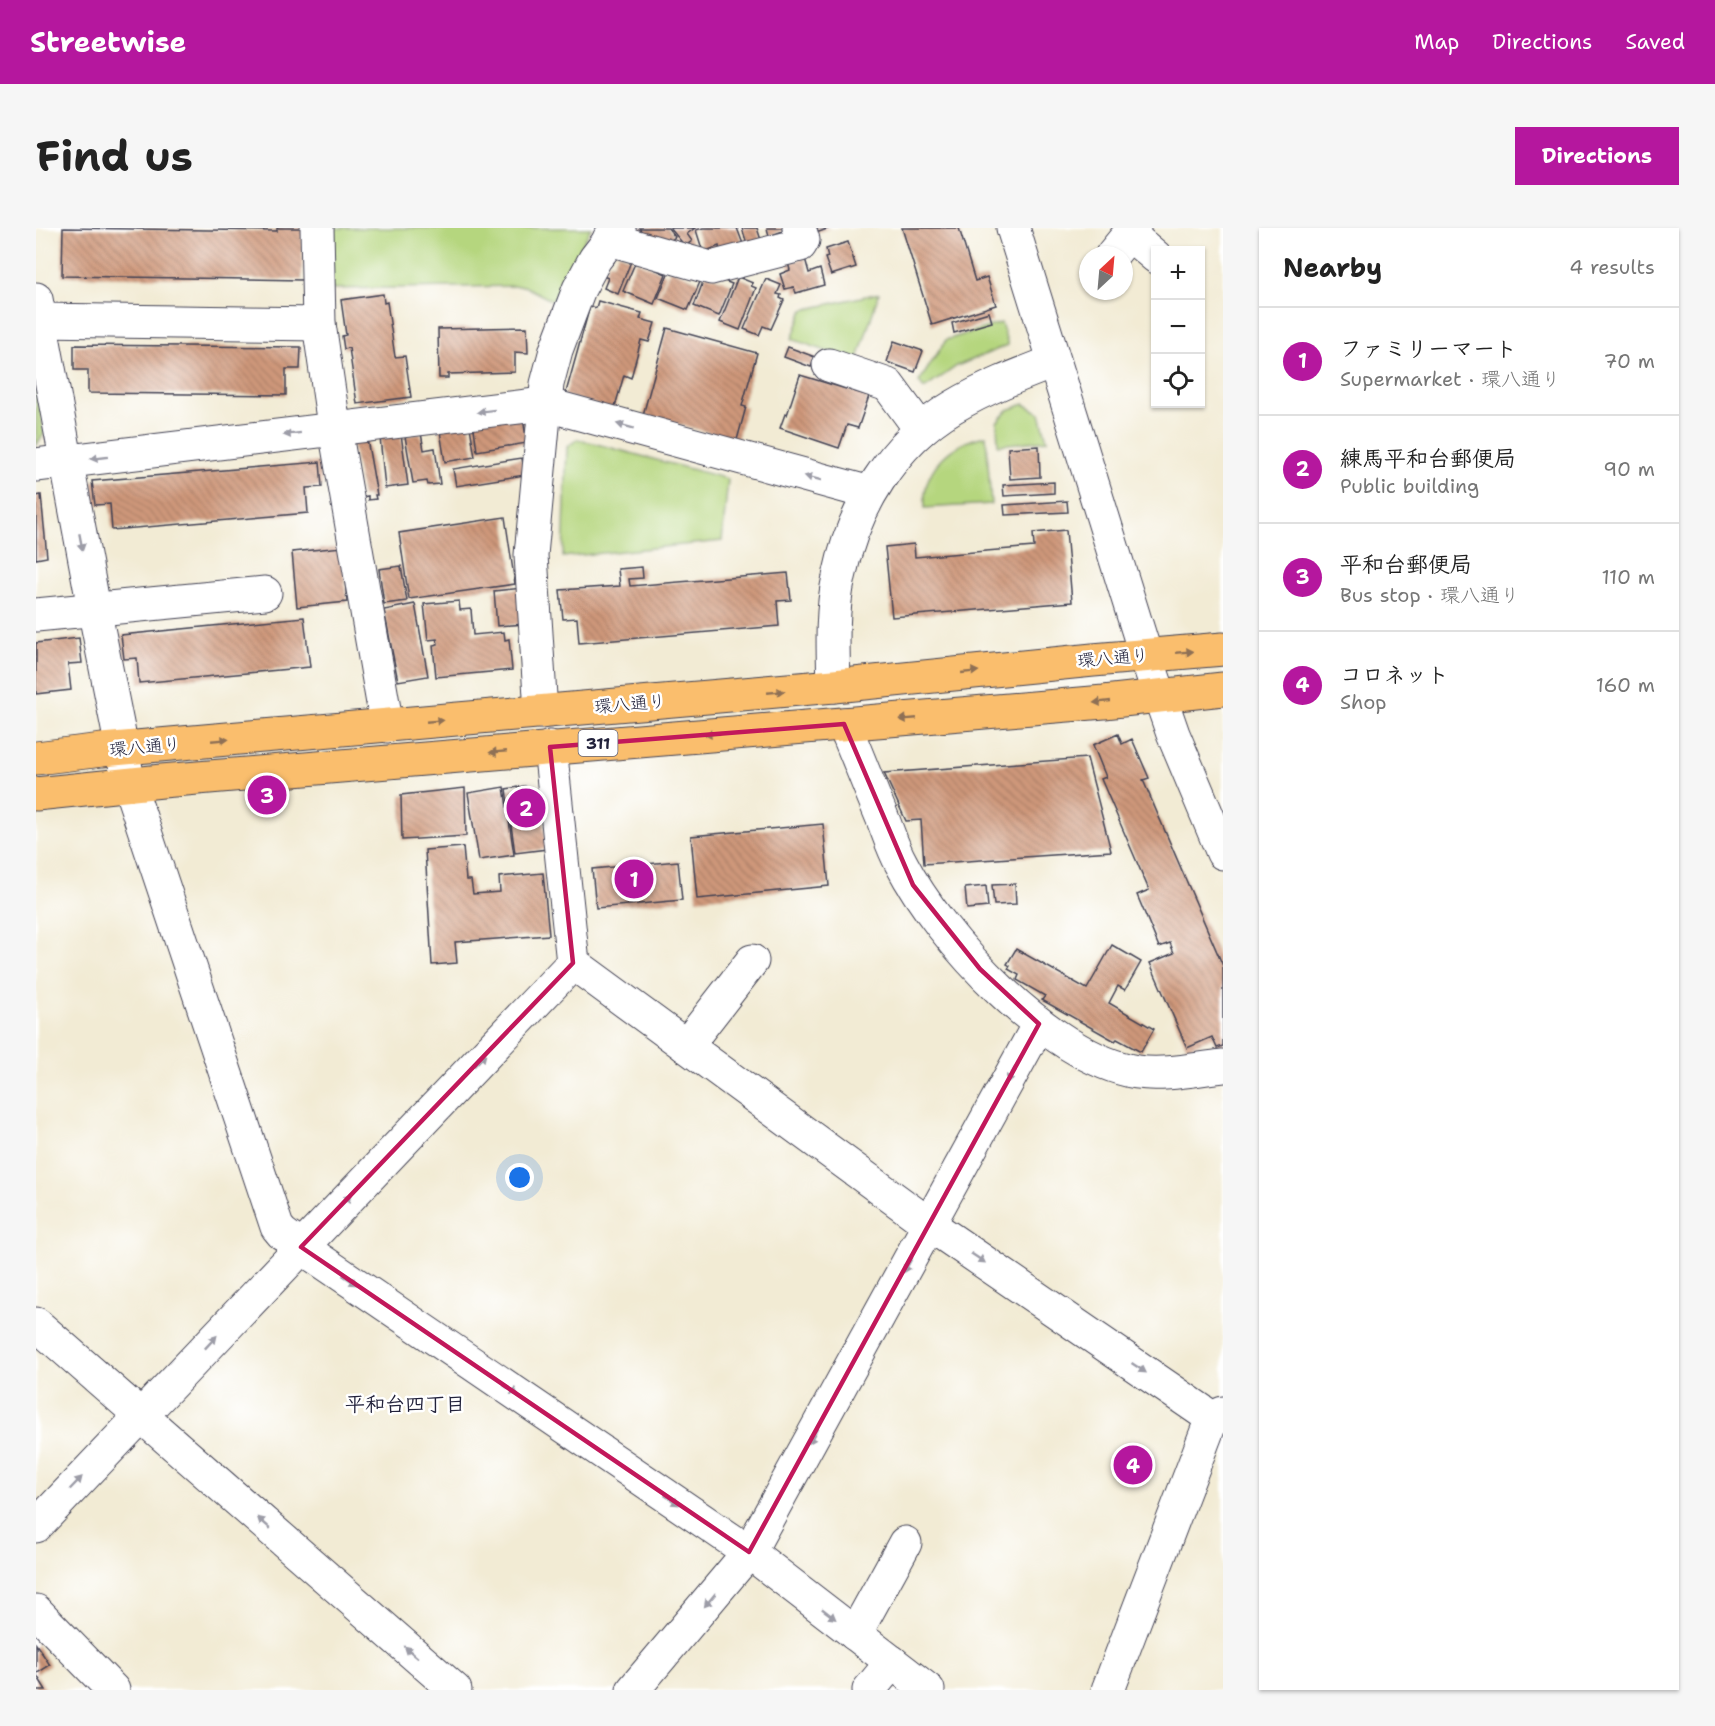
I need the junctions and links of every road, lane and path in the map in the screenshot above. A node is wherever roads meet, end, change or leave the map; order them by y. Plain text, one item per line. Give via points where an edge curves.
1 (317, 228) edge
2 (799, 228) edge
3 (1013, 228) edge
4 (614, 233) edge
5 (1125, 239) edge
6 (1151, 255) edge
7 (38, 310) edge
8 (320, 324) junction
9 (1053, 362) junction
10 (829, 365) dead end
11 (544, 404) junction
12 (335, 429) junction
13 (921, 430) junction
14 (51, 463) edge
15 (870, 494) junction
16 (265, 593) dead end
17 (94, 608) junction
18 (36, 615) edge
19 (1223, 649) edge
20 (1146, 656) junction
21 (834, 686) junction
22 (1223, 689) edge
23 (1160, 696) junction
24 (541, 712) junction
25 (844, 724) junction
26 (387, 726) junction
27 (550, 747) junction
28 (121, 749) junction
29 (36, 758) edge
30 (129, 784) junction
31 (36, 794) edge
32 (1223, 853) edge
33 (752, 961) dead end
34 (573, 963) junction
35 (1039, 1024) junction
36 (686, 1046) junction
37 (1223, 1066) edge
38 (930, 1225) junction
39 (301, 1246) junction
40 (36, 1324) edge
41 (141, 1416) junction
42 (1217, 1416) edge
43 (36, 1526) edge
44 (905, 1543) dead end
45 (749, 1552) junction
46 (36, 1611) edge
47 (855, 1634) junction
48 (892, 1662) junction
49 (113, 1690) edge
50 (455, 1690) edge
51 (633, 1690) edge
52 (869, 1690) edge
53 (928, 1690) edge
54 (1108, 1690) edge

1 - 8 street
2 - 4 street via 803,240 800,246 711,268
3 - 9 street
4 - 11 street via 579,289 566,320
5 - 6 street
7 - 8 street
7 - 14 street
8 - 12 street
9 - 13 street via 996,384 951,408
9 - 20 street
10 - 13 street via 888,385
11 -> 12 street
15 -> 11 street
11 - 24 street via 531,555
12 -> 14 street
12 - 26 street
13 - 15 street via 891,462
14 -> 17 street
15 - 21 street via 849,537 838,578
16 - 17 street
17 - 18 street
17 - 28 street
20 -> 19 main road, 環八通り / 311
21 -> 20 main road, 環八通り / 311
20 - 23 street
24 -> 21 main road, 環八通り / 311
22 - 23 main road, 環八通り / 311
23 -> 25 main road, 環八通り / 311
23 - 32 street
26 -> 24 main road, 環八通り / 311
25 -> 27 main road, 環八通り / 311
25 - 35 street via 913,885 980,969
28 -> 26 main road, 環八通り / 311
27 -> 30 main road, 環八通り / 311
27 - 34 street
28 - 29 main road, 環八通り / 311
28 - 30 street
30 - 31 main road, 環八通り / 311
30 - 39 street via 277,1227
33 - 36 street
34 - 36 street
39 -> 34 street
35 - 37 street via 1083,1053 1134,1071 1165,1073
35 -> 38 street
36 - 38 street
38 -> 42 street
38 -> 45 street
41 -> 39 street
39 -> 45 street
40 - 41 street
43 -> 41 street
50 -> 41 street
42 - 54 street
44 - 47 street
45 -> 47 street
45 -> 51 street
46 - 49 street
47 - 48 street
48 - 52 street
48 - 53 street

